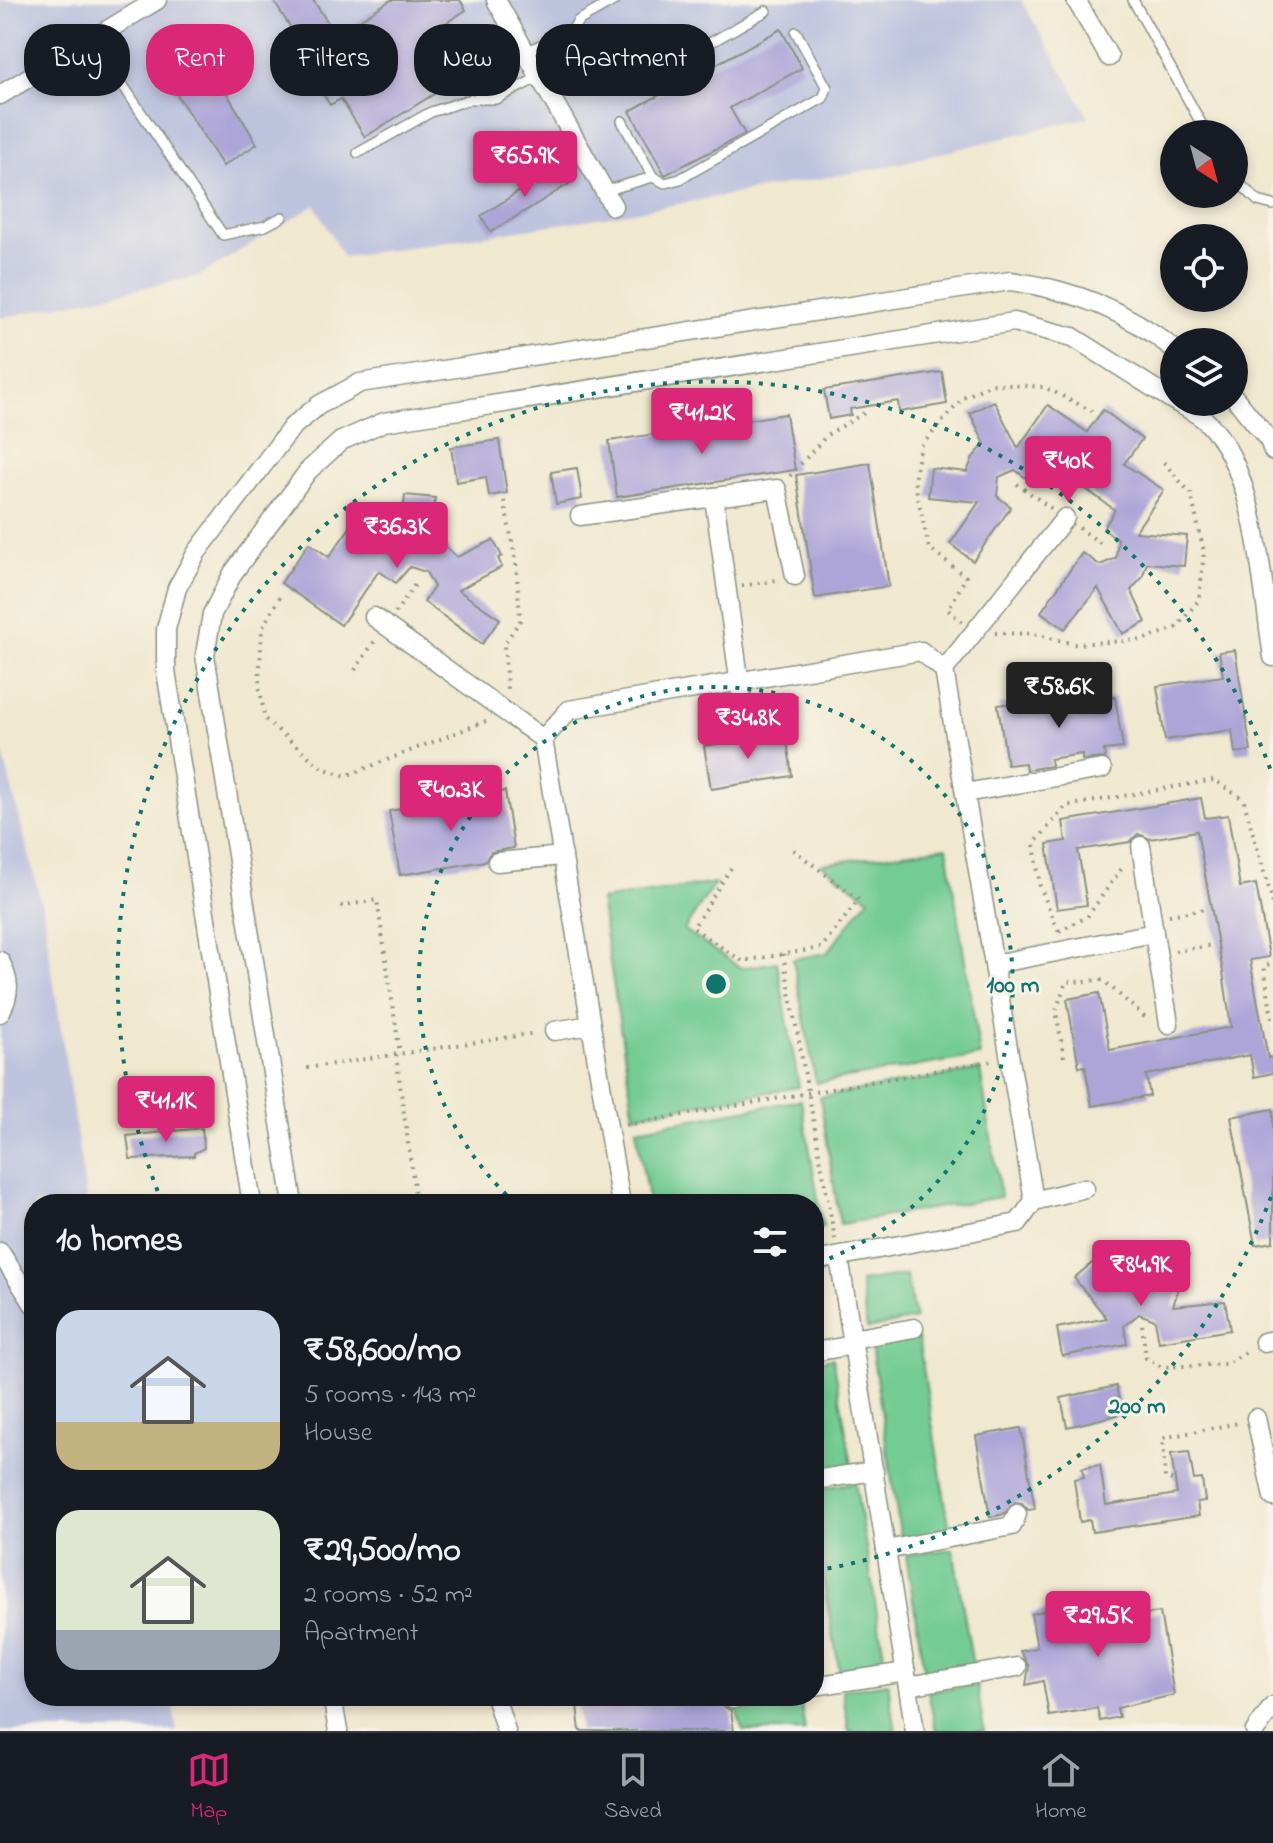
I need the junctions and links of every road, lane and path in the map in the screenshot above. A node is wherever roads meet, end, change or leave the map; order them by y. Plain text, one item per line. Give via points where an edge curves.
1 (157, 0) edge
2 (496, 0) edge
3 (615, 0) edge
4 (1076, 0) edge
5 (1133, 0) edge
6 (766, 11) dead end
7 (117, 24) edge
8 (576, 24) edge
9 (796, 32) dead end
10 (715, 38) edge
11 (536, 47) edge
12 (525, 52) junction
13 (1109, 57) dead end
14 (536, 71) edge
15 (24, 80) edge
16 (536, 84) edge
17 (0, 95) edge
18 (130, 96) edge
19 (550, 96) edge
20 (1199, 120) edge
21 (622, 121) dead end
22 (358, 153) dead end
23 (653, 177) junction
24 (1248, 191) edge
25 (608, 199) joint
26 (1273, 205) edge
27 (282, 217) dead end
28 (1160, 340) edge
29 (1160, 392) edge
30 (1092, 411) dead end
31 (866, 412) dead end
32 (1248, 414) edge
33 (1198, 416) edge
34 (1273, 451) edge
35 (1161, 459) dead end
36 (777, 489) junction
37 (714, 497) junction
38 (504, 501) dead end
39 (580, 516) dead end
40 (1065, 518) dead end
41 (795, 576) joint
42 (724, 590) junction
43 (280, 597) dead end
44 (374, 617) dead end
45 (974, 632) junction
46 (1273, 657) edge
47 (944, 670) junction
48 (738, 682) junction
49 (508, 714) junction
50 (745, 722) dead end
51 (543, 739) junction
52 (1102, 769) dead end
53 (965, 793) junction
54 (1141, 846) joint
55 (791, 848) dead end
56 (563, 856) junction
57 (497, 862) dead end
58 (731, 868) dead end
59 (341, 906) dead end
60 (1206, 909) dead end
61 (1152, 925) junction
62 (1212, 945) dead end
63 (1049, 953) junction
64 (783, 954) junction
65 (1157, 954) junction
66 (0, 961) edge
67 (1273, 963) edge
68 (994, 964) junction
69 (0, 1013) edge
70 (1272, 1018) edge
71 (1169, 1024) joint
72 (591, 1025) junction
73 (554, 1031) joint
74 (398, 1054) junction
75 (1064, 1057) dead end
76 (1010, 1058) junction
77 (307, 1068) dead end
78 (808, 1093) junction
79 (608, 1128) junction
80 (1085, 1188) dead end
81 (250, 1194) edge
82 (291, 1194) edge
83 (415, 1194) edge
84 (619, 1194) edge
85 (1034, 1201) junction
86 (0, 1252) edge
87 (839, 1257) junction
88 (824, 1259) edge
89 (24, 1289) edge
90 (1142, 1325) dead end
91 (914, 1328) dead end
92 (1269, 1341) edge
93 (852, 1342) junction
94 (824, 1349) edge
95 (1256, 1418) joint
96 (874, 1471) junction
97 (824, 1478) edge
98 (1172, 1480) dead end
99 (1273, 1497) edge
100 (1017, 1514) dead end
101 (886, 1550) junction
102 (1017, 1667) dead end
103 (907, 1679) junction
104 (824, 1685) edge
105 (334, 1706) edge
106 (498, 1706) edge
107 (1273, 1706) edge
108 (338, 1731) edge
109 (506, 1731) edge
110 (915, 1731) edge
111 (1255, 1731) edge

1 - 7 street
2 - 12 street
3 - 8 lane
4 - 13 street
5 - 20 lane
6 - 10 lane
9 - 23 lane via 827,88 823,98 680,179 665,183
11 - 12 lane
12 - 14 street
15 - 17 street
16 - 22 lane via 496,99 471,99 431,112
18 - 27 lane via 223,235
19 - 25 street
21 - 23 lane
23 - 25 lane
24 - 26 lane
28 - 81 street via 1107,307 1055,287 1010,281 360,383 292,427 197,552 177,588 166,629 166,671
29 - 82 street via 1073,337 1014,322 384,422 341,441 308,471 233,573 212,614 205,655
30 - 45 path via 1044,387 991,384 963,398 921,446 914,480 929,548 966,577 948,610
31 - 36 path via 827,435
32 - 34 street
33 - 46 street via 1231,454 1248,505
35 - 45 path via 1191,494 1204,552 1199,600 1176,628 1142,640 1074,644 1034,634
36 - 37 street
36 - 41 street
37 - 39 street
37 - 42 street
38 - 49 path via 520,621 504,644
40 - 45 street
41 - 42 path
42 - 48 street
43 - 49 path via 262,629 259,684 265,719 322,768 346,776
44 - 49 street
45 - 47 street
47 - 48 street via 921,651
47 - 53 street
48 - 50 street
48 - 51 street via 569,710
49 - 51 street
51 - 56 street
52 - 53 street
53 - 68 street
54 - 61 street
54 - 63 path via 1087,917 1058,931
55 - 64 path via 859,900 821,948
56 - 57 street
56 - 72 street
58 - 64 path via 693,928 742,961
59 - 74 path via 377,900
60 - 61 path
61 - 63 street
61 - 65 street
62 - 65 path
63 - 68 street
64 - 78 path
65 - 71 street
66 - 69 street via 9,979
67 - 70 path via 1264,966
68 - 76 street
71 - 75 path via 1155,1026 1103,980 1066,982 1056,1011
72 - 73 street
72 - 79 street
73 - 74 path
74 - 77 path
74 - 83 path
76 - 78 path
76 - 85 street
78 - 79 path
78 - 87 path
79 - 84 street
80 - 85 street
85 - 87 street via 1018,1223
86 - 89 street
87 - 88 street
87 - 93 street
90 - 92 path via 1146,1358 1162,1367 1226,1364
91 - 93 street
93 - 94 street
93 - 96 street
95 - 98 path via 1163,1438 1165,1478
95 - 99 street
96 - 97 street
96 - 101 street
100 - 101 street via 1012,1526
101 - 103 street
102 - 103 street
103 - 104 street
103 - 110 street
105 - 108 street
106 - 109 street
107 - 111 street

